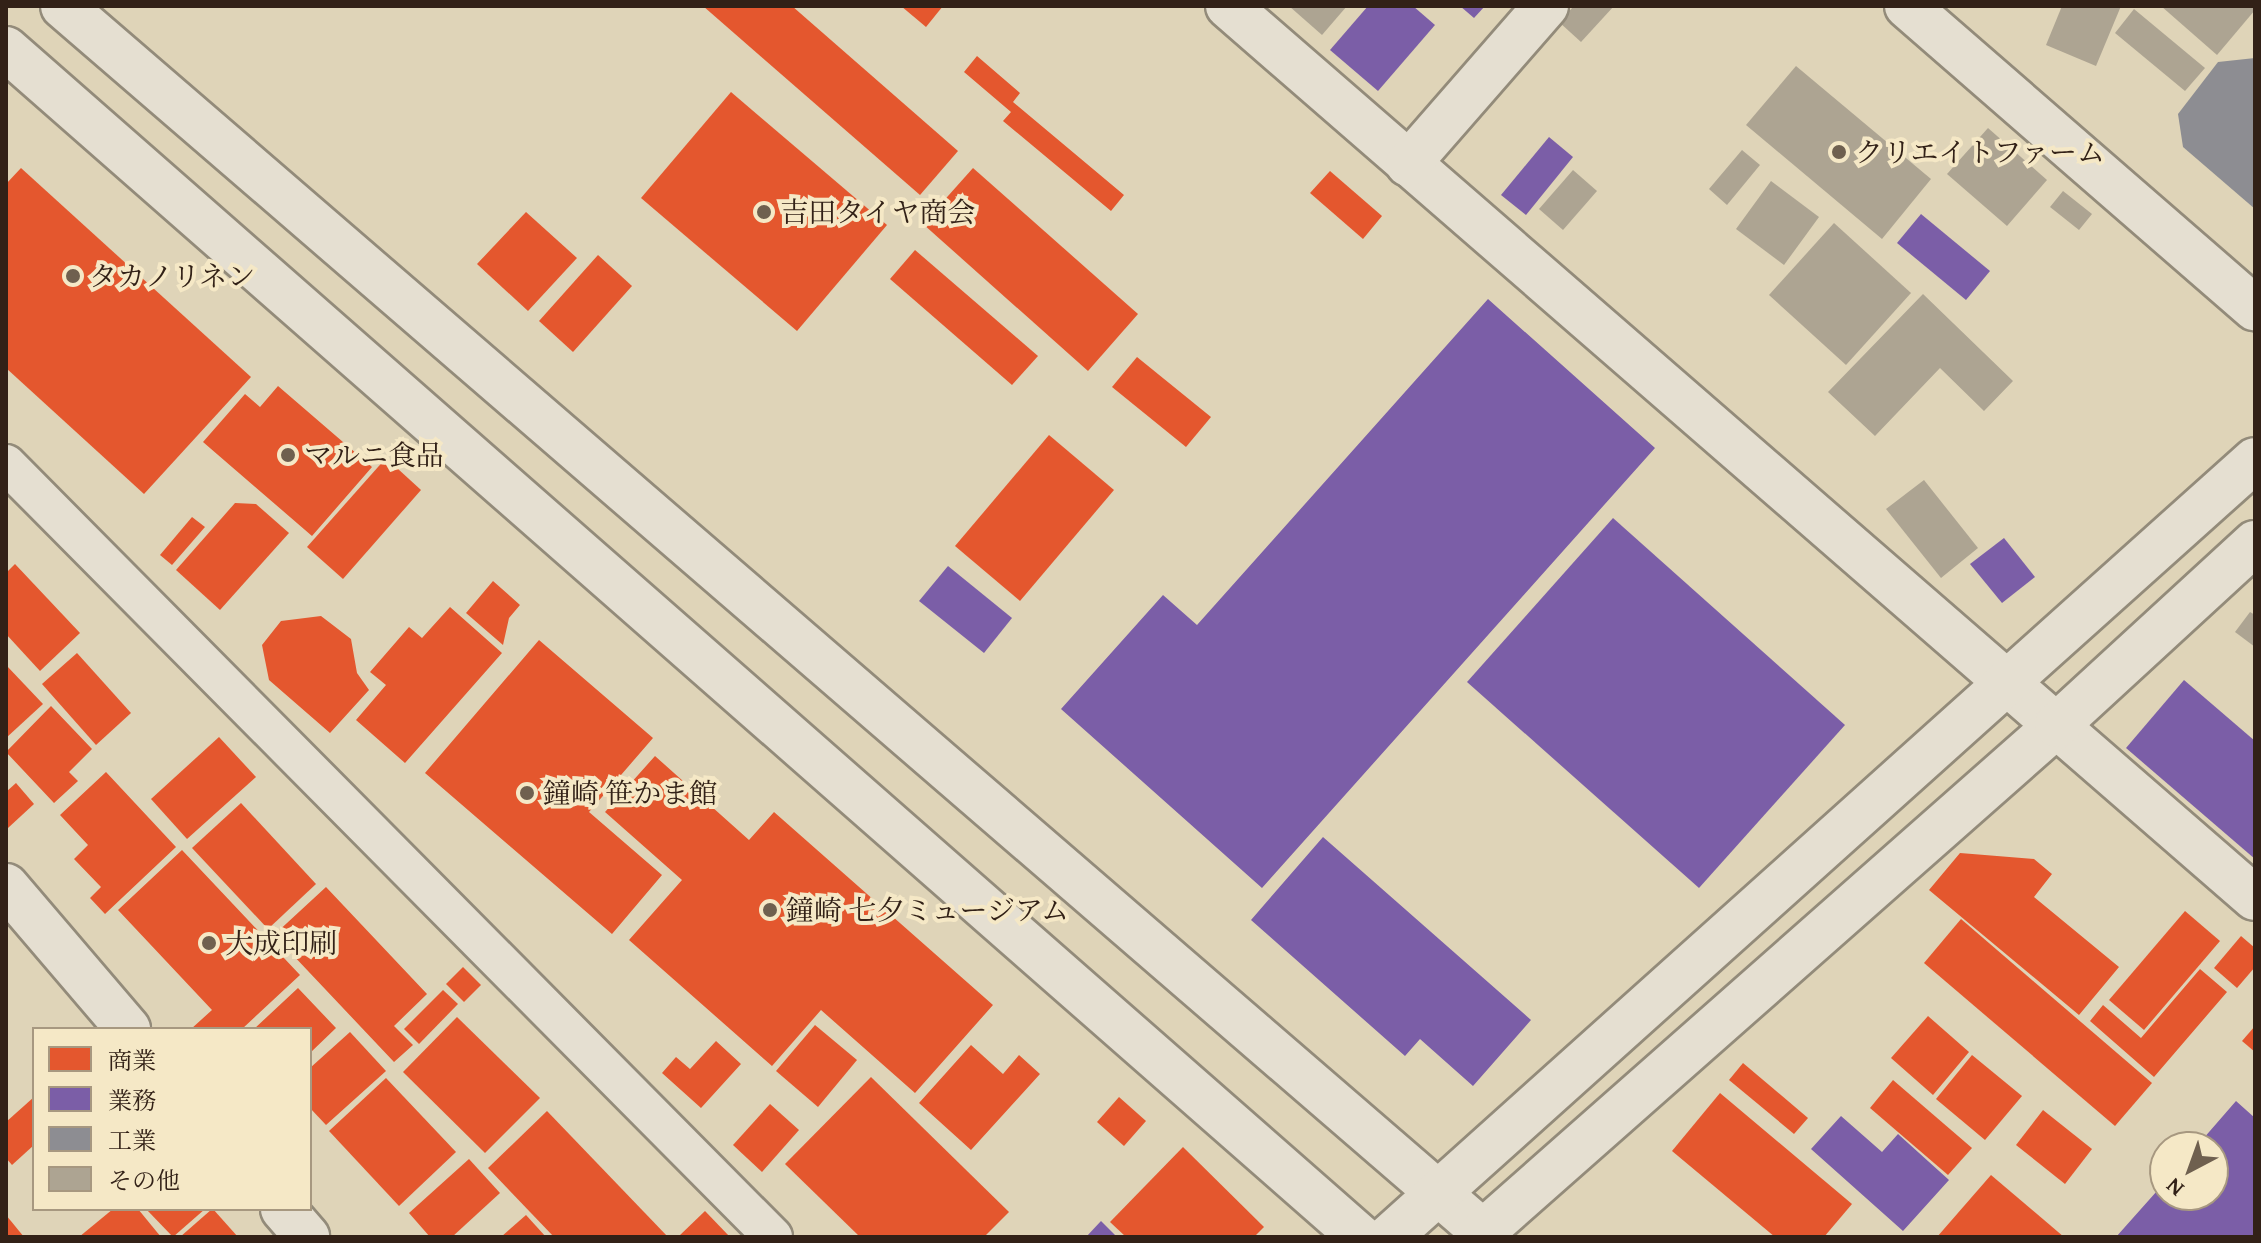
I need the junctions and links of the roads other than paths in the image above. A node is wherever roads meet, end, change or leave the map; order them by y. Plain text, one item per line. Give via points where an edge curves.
1 (1228, 6) edge
2 (1546, 6) edge
3 (1907, 6) edge
4 (68, 8) edge
5 (12, 65) edge
6 (1408, 164) junction
7 (2255, 309) edge
8 (2255, 460) edge
9 (6, 464) edge
10 (2255, 543) edge
11 (2009, 682) junction
12 (2057, 725) junction
13 (6, 886) edge
14 (2255, 898) edge
15 (126, 1027) edge
16 (1436, 1192) junction
17 (285, 1211) edge
18 (1483, 1235) edge
19 (307, 1237) edge
20 (773, 1237) edge
21 (1360, 1237) edge
22 (1389, 1237) edge

1 - 6 street
2 - 6 street
3 - 7 street
4 - 5 street
4 - 16 street
5 - 21 street
6 - 11 street
8 - 11 street
9 - 20 street
10 - 12 street
11 - 12 street
11 - 16 street
12 - 14 street
12 - 18 street
13 - 15 street
16 - 18 street
16 - 22 street
17 - 19 street

